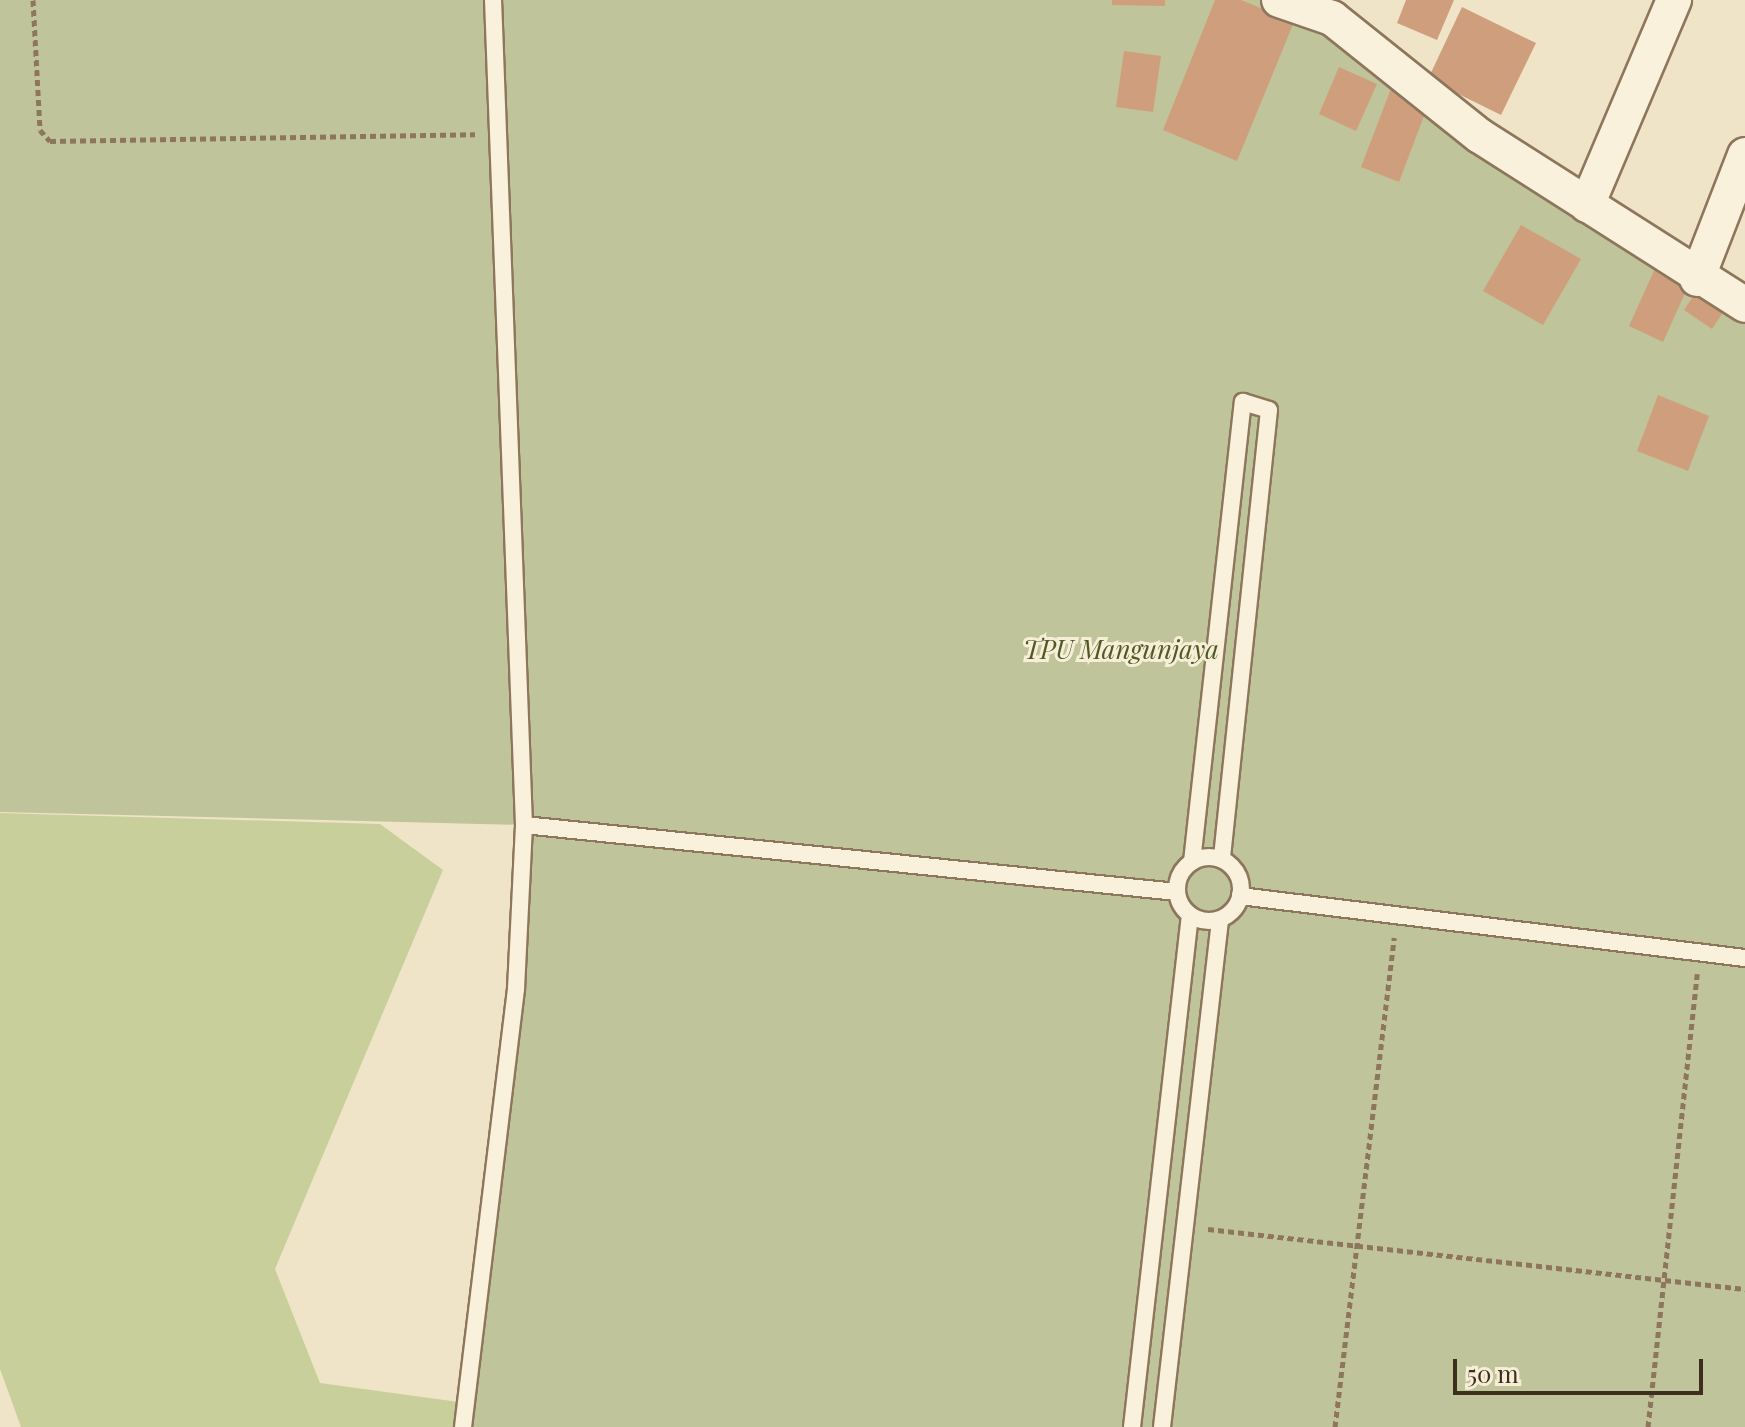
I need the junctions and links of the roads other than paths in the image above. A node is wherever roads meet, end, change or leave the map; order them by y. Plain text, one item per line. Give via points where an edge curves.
1 (493, 0) edge
2 (1279, 0) edge
3 (1674, 0) edge
4 (1745, 155) edge
5 (1587, 205) junction
6 (1697, 279) junction
7 (1745, 305) edge
8 (524, 825) junction
9 (1222, 860) junction
10 (1192, 862) junction
11 (1177, 892) junction
12 (1240, 896) junction
13 (1190, 915) junction
14 (1220, 920) junction
15 (1745, 958) edge
16 (463, 1427) edge
17 (1132, 1427) edge
18 (1162, 1427) edge

1 - 8 lane
2 - 5 street via 1332,18 1480,136
3 - 5 street
4 - 6 street
5 - 6 street
6 - 7 street
8 - 11 lane
8 - 16 lane via 516,989
9 - 10 lane
9 - 10 lane via 1269,410 1243,402
9 - 12 lane via 1234,869
10 - 11 lane
11 - 13 lane
12 - 14 lane
12 - 15 lane
13 - 14 lane
13 - 17 lane
14 - 18 lane

